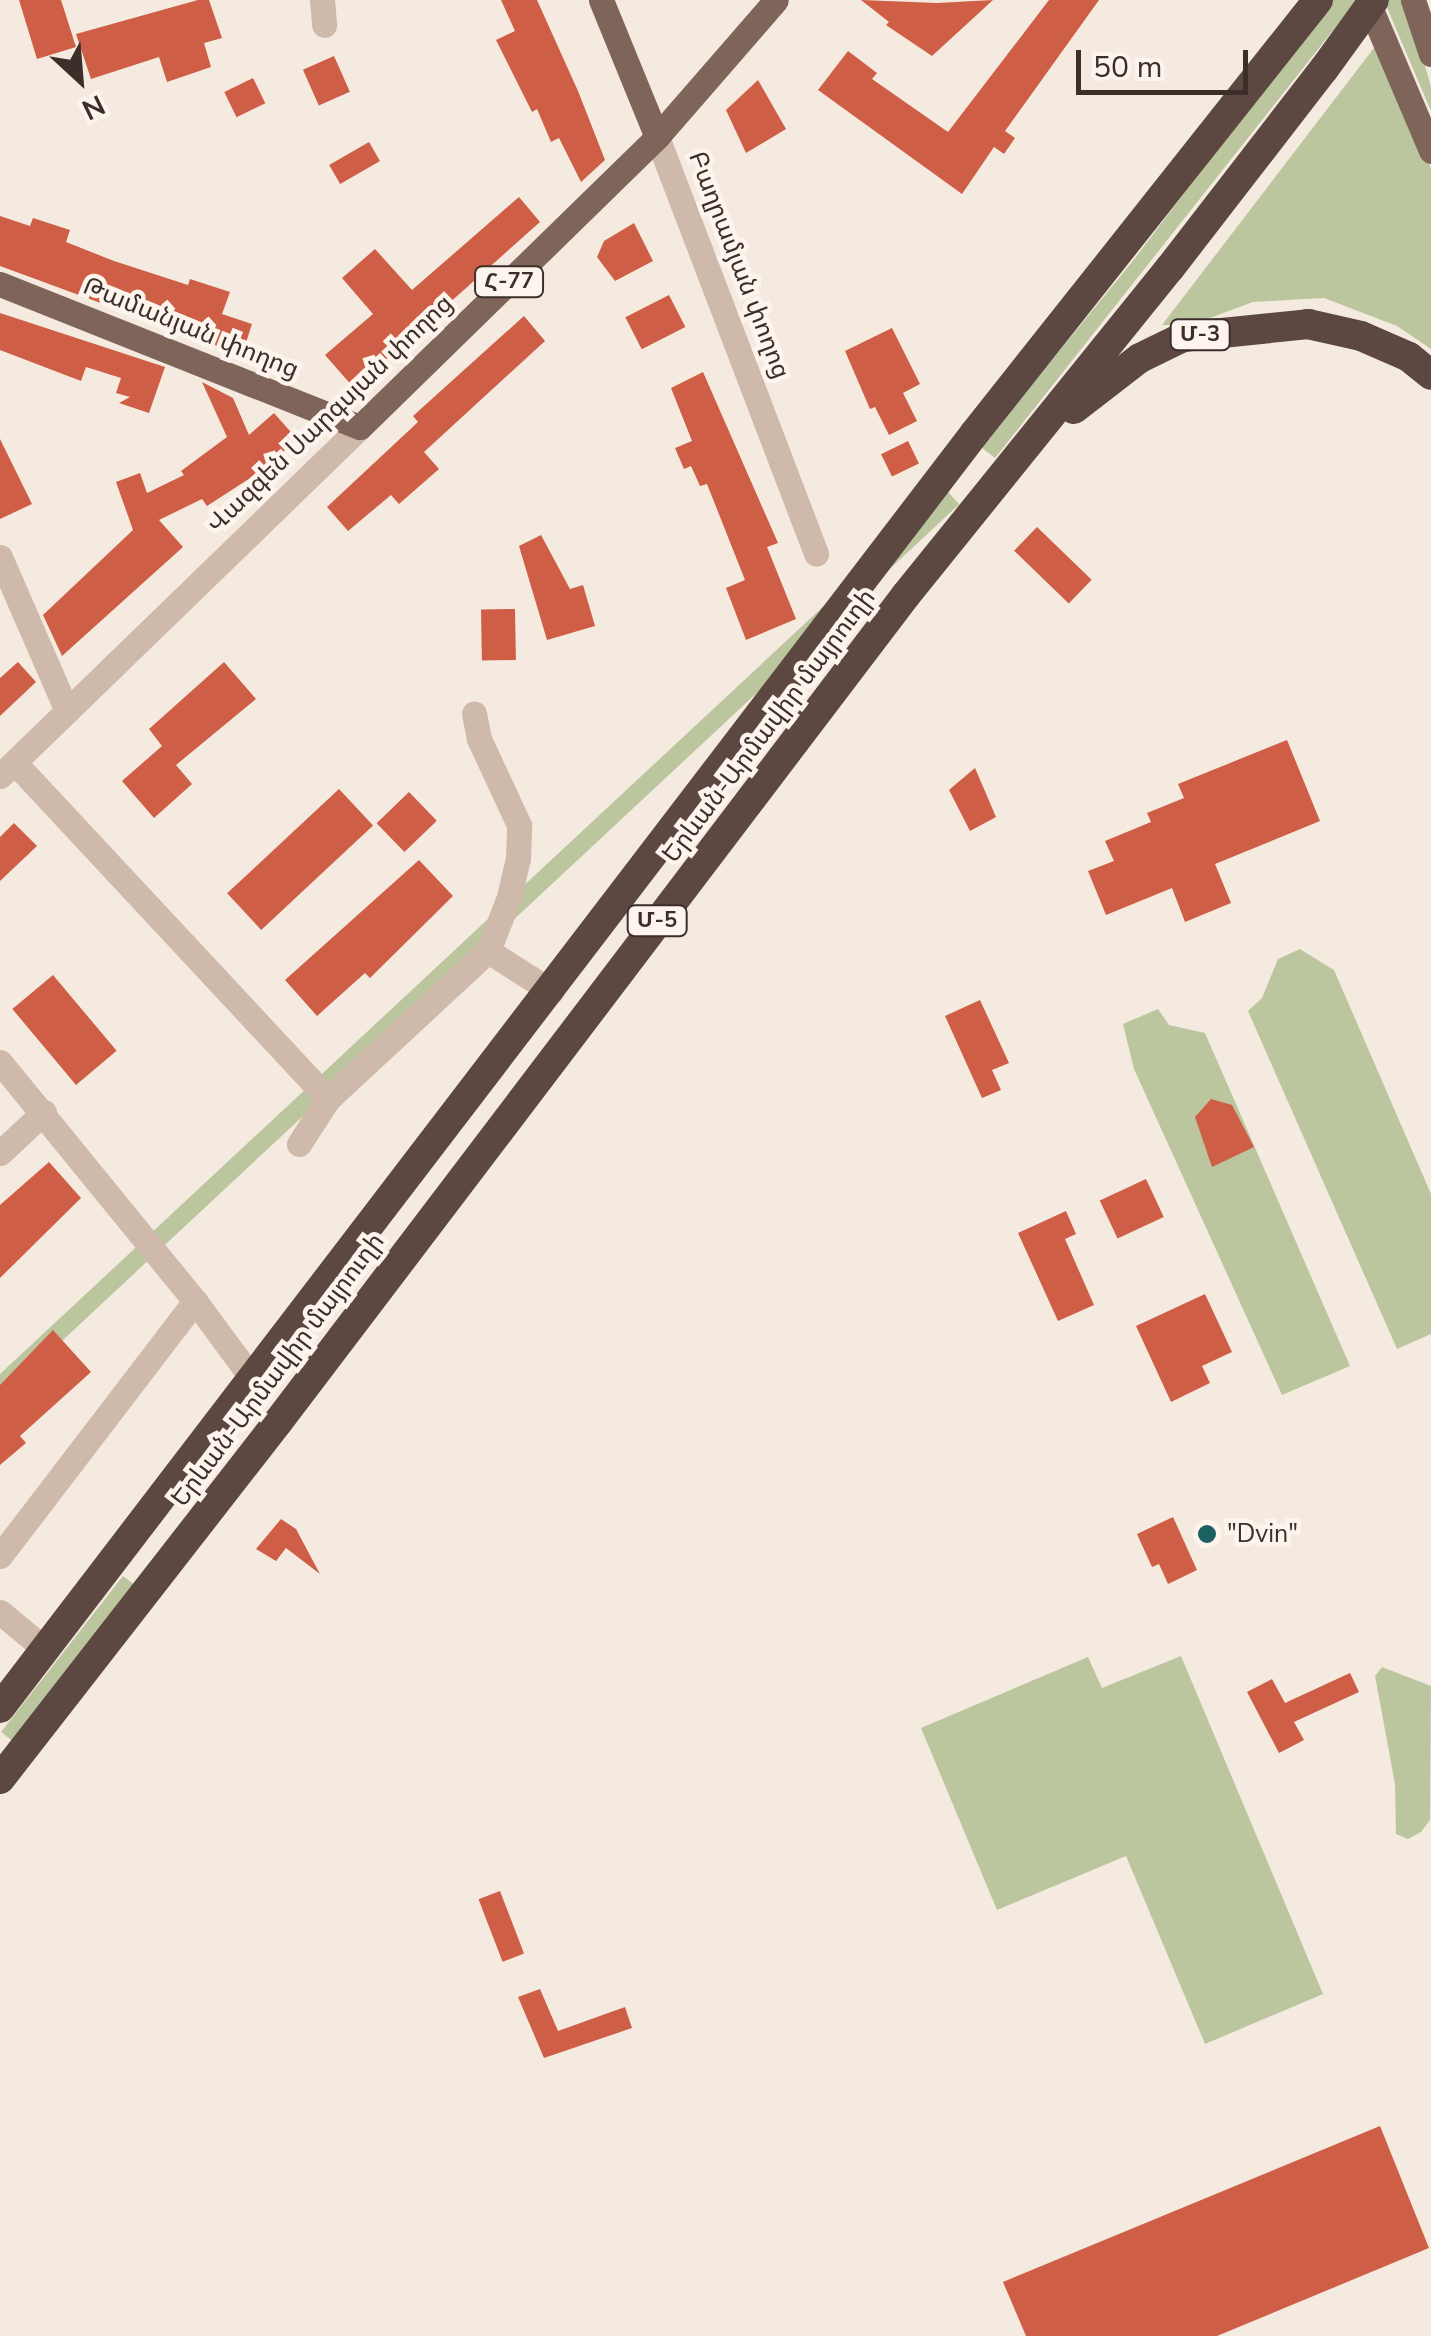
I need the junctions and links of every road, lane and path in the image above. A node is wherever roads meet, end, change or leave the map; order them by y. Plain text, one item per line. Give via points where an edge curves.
1 (601, 0) edge
2 (776, 0) edge
3 (1318, 0) edge
4 (1371, 0) edge
5 (1414, 0) edge
6 (1431, 54) edge
7 (658, 137) junction
8 (1431, 150) edge
9 (0, 284) edge
10 (1431, 375) edge
11 (360, 427) junction
12 (974, 434) junction
13 (1004, 474) junction
14 (816, 554) dead end
15 (0, 557) edge
16 (67, 710) junction
17 (474, 713) dead end
18 (7, 770) edge
19 (488, 951) junction
20 (551, 991) junction
21 (0, 1062) edge
22 (328, 1099) junction
23 (44, 1112) junction
24 (299, 1144) dead end
25 (0, 1153) edge
26 (196, 1301) junction
27 (254, 1381) junction
28 (127, 1545) junction
29 (0, 1556) edge
30 (162, 1573) junction
31 (0, 1612) edge
32 (46, 1650) junction
33 (0, 1708) edge
34 (0, 1780) edge

1 - 7 main road, Բաղրամյան փողոց
2 - 7 main road, Վազգեն Սարգսյան փողոց / Հ-77
3 - 12 highway, Երևան-Արմավիր մայրուղի / Մ-5
4 - 8 main road
4 - 13 highway, Երևան-Արմավիր մայրուղի / Մ-5, bridge via 1324,69
5 - 6 main road
7 - 11 main road, Վազգեն Սարգսյան փողոց / Հ-77
7 - 14 street, Բաղրամյան փողոց
9 - 11 main road, Թամանյան փողոց
10 - 13 highway, Մ-3 via 1409,356 1361,336 1308,324 1183,337 1096,390
11 - 16 street, Վազգեն Սարգսյան փողոց / Հ-77
12 - 13 highway via 971,464 988,478
12 - 20 highway, Երևան-Արմավիր մայրուղի / Մ-5
13 - 30 highway, Երևան-Արմավիր մայրուղի / Մ-5
15 - 16 street
16 - 18 street, Վազգեն Սարգսյան փողոց / Հ-77
17 - 19 street via 479,739 519,825 509,897
18 - 22 street
19 - 20 street
19 - 22 street
20 - 27 highway, Երևան-Արմավիր մայրուղի / Մ-5
21 - 23 street
22 - 24 street
23 - 25 street
23 - 26 street
26 - 27 street
26 - 29 street
27 - 28 highway, Երևան-Արմավիր մայրուղի / Մ-5
28 - 30 highway
28 - 32 highway, Երևան-Արմավիր մայրուղի / Մ-5
30 - 34 highway, Երևան-Արմավիր մայրուղի / Մ-5
31 - 32 street
32 - 33 highway, Երևան-Արմավիր մայրուղի / Մ-5

